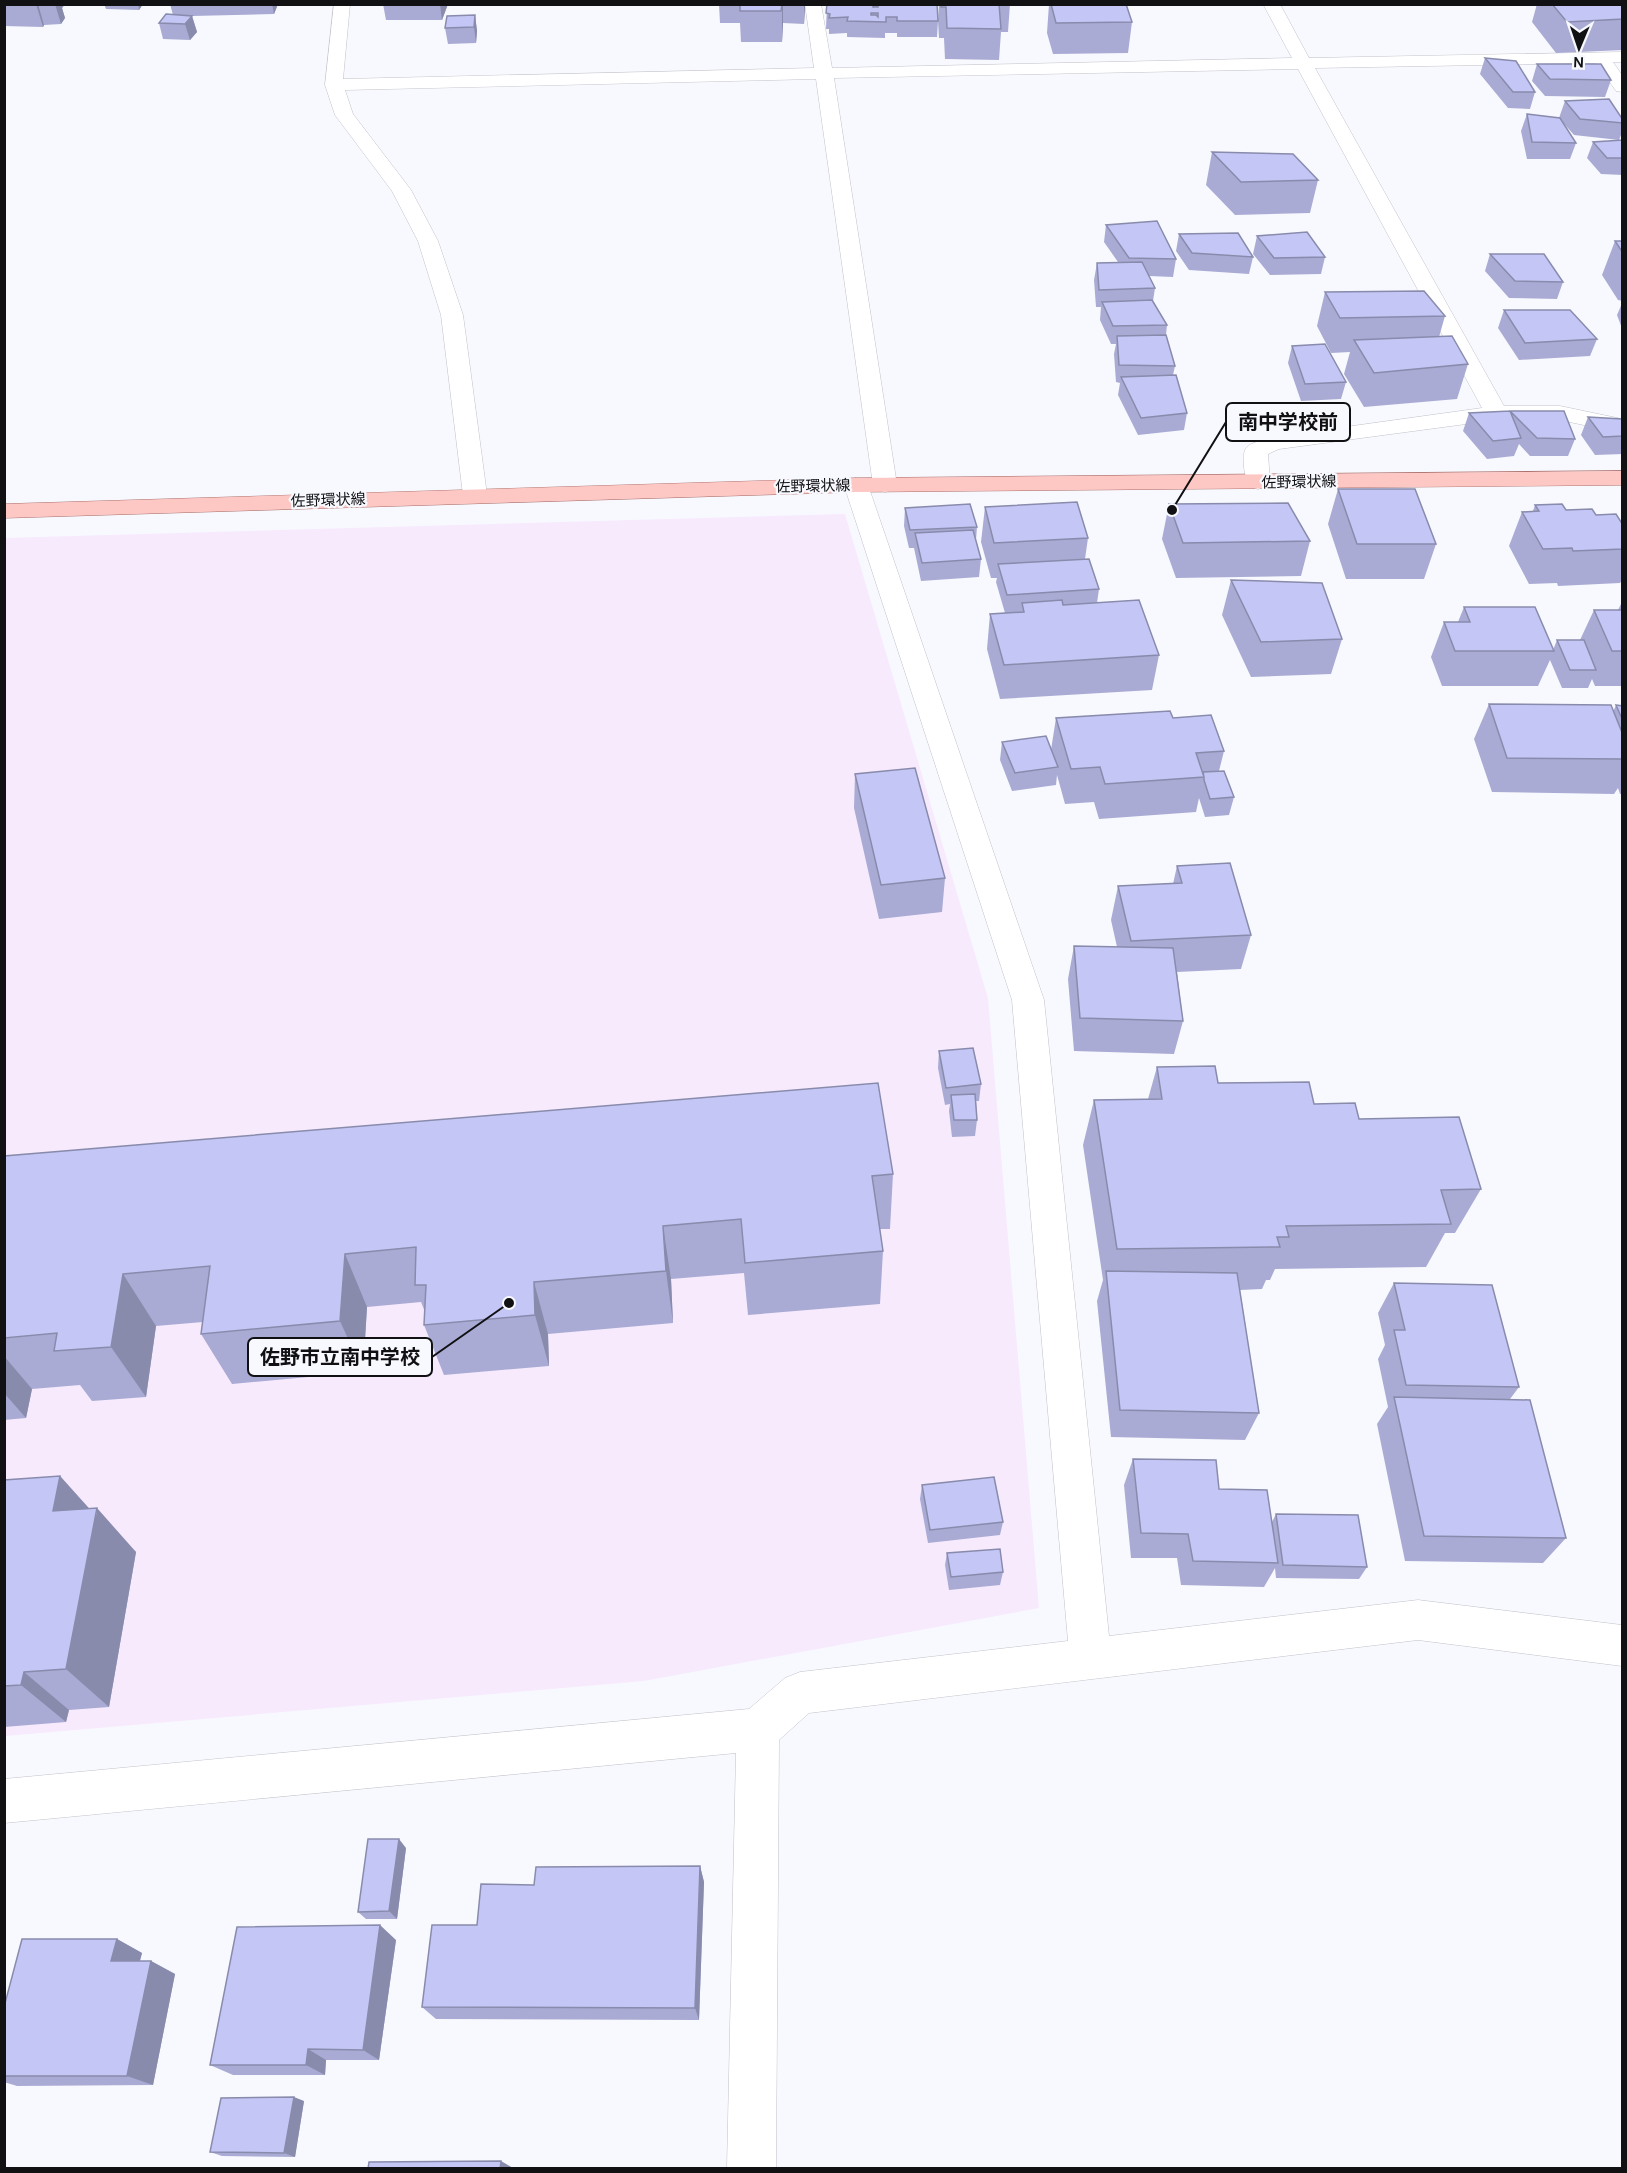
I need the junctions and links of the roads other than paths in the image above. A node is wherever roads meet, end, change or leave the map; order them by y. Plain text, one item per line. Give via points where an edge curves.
1 (342, 4) edge
2 (813, 4) edge
3 (1271, 4) edge
4 (1623, 57) edge
5 (1601, 58) junction
6 (1304, 63) junction
7 (824, 73) junction
8 (334, 85) junction
9 (1623, 87) edge
10 (1496, 413) junction
11 (1623, 426) edge
12 (1623, 478) edge
13 (1258, 482) junction
14 (870, 485) junction
15 (476, 495) junction
16 (4, 511) edge
17 (1623, 1646) edge
18 (1090, 1658) junction
19 (758, 1730) junction
20 (4, 1801) edge
21 (751, 2169) edge

1 - 8 street
2 - 7 street
3 - 6 street
4 - 5 street
5 - 6 street
5 - 9 street
6 - 7 street
6 - 10 street
7 - 8 street
7 - 14 street
8 - 15 street via 344,115 401,190 428,241 452,315
10 - 11 street via 1560,413
10 - 13 street via 1274,442 1256,451
12 - 13 main road, 佐野環状線
13 - 14 main road, 佐野環状線
14 - 15 main road, 佐野環状線
14 - 18 street via 1028,1000
15 - 16 main road, 佐野環状線
17 - 18 street via 1418,1620
18 - 19 street via 800,1693
19 - 20 street
19 - 21 street

